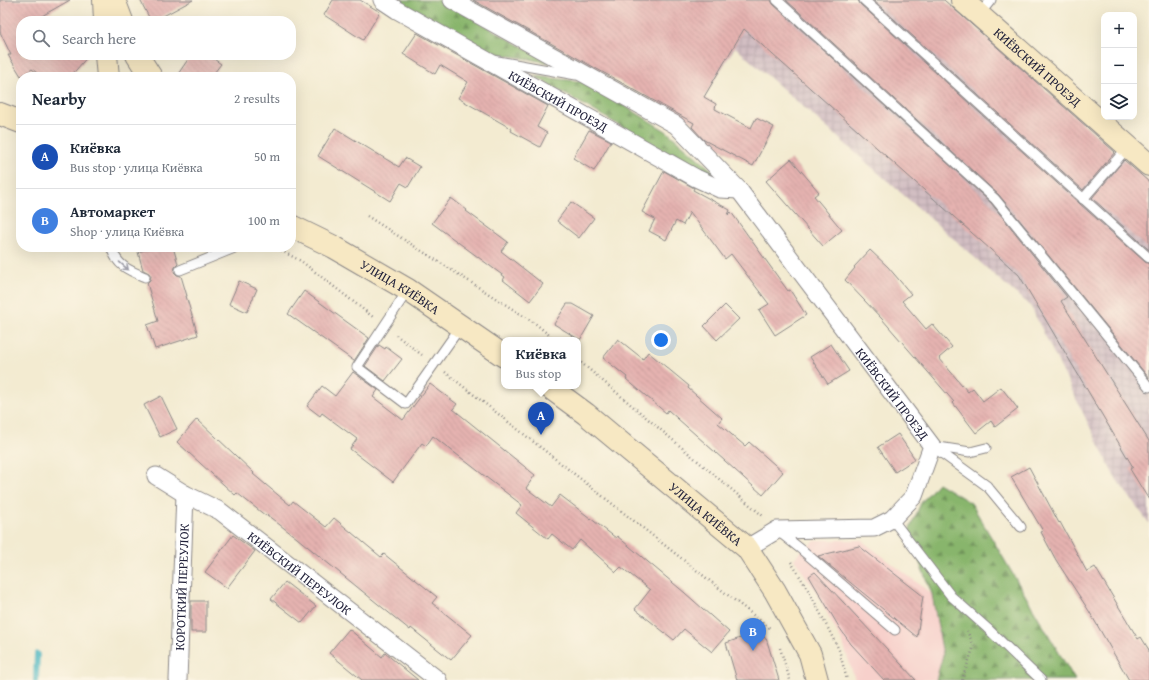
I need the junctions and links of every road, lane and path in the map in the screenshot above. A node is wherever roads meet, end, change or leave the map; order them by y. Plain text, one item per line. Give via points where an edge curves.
1 (104, 0) edge
2 (114, 0) edge
3 (382, 0) edge
4 (452, 0) edge
5 (777, 0) edge
6 (864, 0) edge
7 (973, 4) edge
8 (105, 16) edge
9 (120, 16) edge
10 (485, 59) junction
11 (135, 60) edge
12 (140, 60) edge
13 (136, 72) edge
14 (148, 72) edge
15 (593, 78) junction
16 (1128, 147) junction
17 (1149, 165) edge
18 (739, 190) junction
19 (1083, 199) junction
20 (367, 216) dead end
21 (296, 228) edge
22 (112, 252) edge
23 (225, 252) edge
24 (284, 252) edge
25 (1149, 258) edge
26 (180, 270) dead end
27 (145, 277) dead end
28 (408, 290) junction
29 (384, 326) junction
30 (461, 326) junction
31 (551, 337) edge
32 (501, 354) edge
33 (581, 363) edge
34 (435, 364) junction
35 (1149, 387) edge
36 (552, 389) edge
37 (932, 446) junction
38 (986, 448) dead end
39 (156, 476) dead end
40 (185, 494) junction
41 (892, 519) junction
42 (1021, 527) dead end
43 (777, 530) junction
44 (747, 548) junction
45 (951, 596) junction
46 (895, 630) dead end
47 (774, 634) dead end
48 (780, 647) dead end
49 (178, 680) edge
50 (438, 680) edge
51 (790, 680) edge
52 (817, 680) edge
53 (847, 680) edge
54 (962, 680) edge
55 (1041, 680) edge

1 - 8 main road
2 - 9 main road
3 - 10 street, КИЁВСКИЙ ПРОЕЗД
4 - 15 street, КИЁВСКИЙ ПРОЕЗД
5 - 35 lane via 995,199
6 - 19 lane
7 - 16 main road, КИЁВСКИЙ ПРОЕЗД
10 - 15 lane
10 - 18 street, КИЁВСКИЙ ПРОЕЗД via 696,178 720,189
11 - 13 main road
12 - 14 main road
15 - 18 street, КИЁВСКИЙ ПРОЕЗД via 676,125
16 - 17 main road, КИЁВСКИЙ ПРОЕЗД
16 - 19 lane
18 - 37 street, КИЁВСКИЙ ПРОЕЗД
19 - 25 lane
20 - 31 path via 536,324
21 - 28 main road, УЛИЦА КИЁВКА via 334,247
22 -> 27 lane via 127,270
23 - 26 lane
24 - 29 path via 301,261
28 - 29 lane
28 - 30 main road, УЛИЦА КИЁВКА
29 - 34 path
29 - 34 lane via 357,367 406,404
30 - 32 main road, УЛИЦА КИЁВКА
30 - 34 lane
33 - 43 path
34 - 47 path
36 - 44 main road, УЛИЦА КИЁВКА via 586,414
37 - 38 lane via 970,452
37 - 41 street, КИЁВСКИЙ ПРОЕЗД via 914,496
37 - 42 lane via 987,486
39 - 40 street, КИЁВСКИЙ ПЕРЕУЛОК
40 - 49 street, КОРОТКИЙ ПЕРЕУЛОК
40 - 50 street, КИЁВСКИЙ ПЕРЕУЛОК via 220,511
41 - 43 street, КИЁВСКИЙ ПРОЕЗД via 874,528
41 - 45 lane
43 - 44 street, КИЁВСКИЙ ПРОЕЗД
43 - 46 lane
43 - 53 path via 787,556 810,593 839,650
44 - 52 main road, УЛИЦА КИЁВКА via 775,591 810,654
45 - 54 path via 974,646
45 - 55 lane
48 - 51 path

